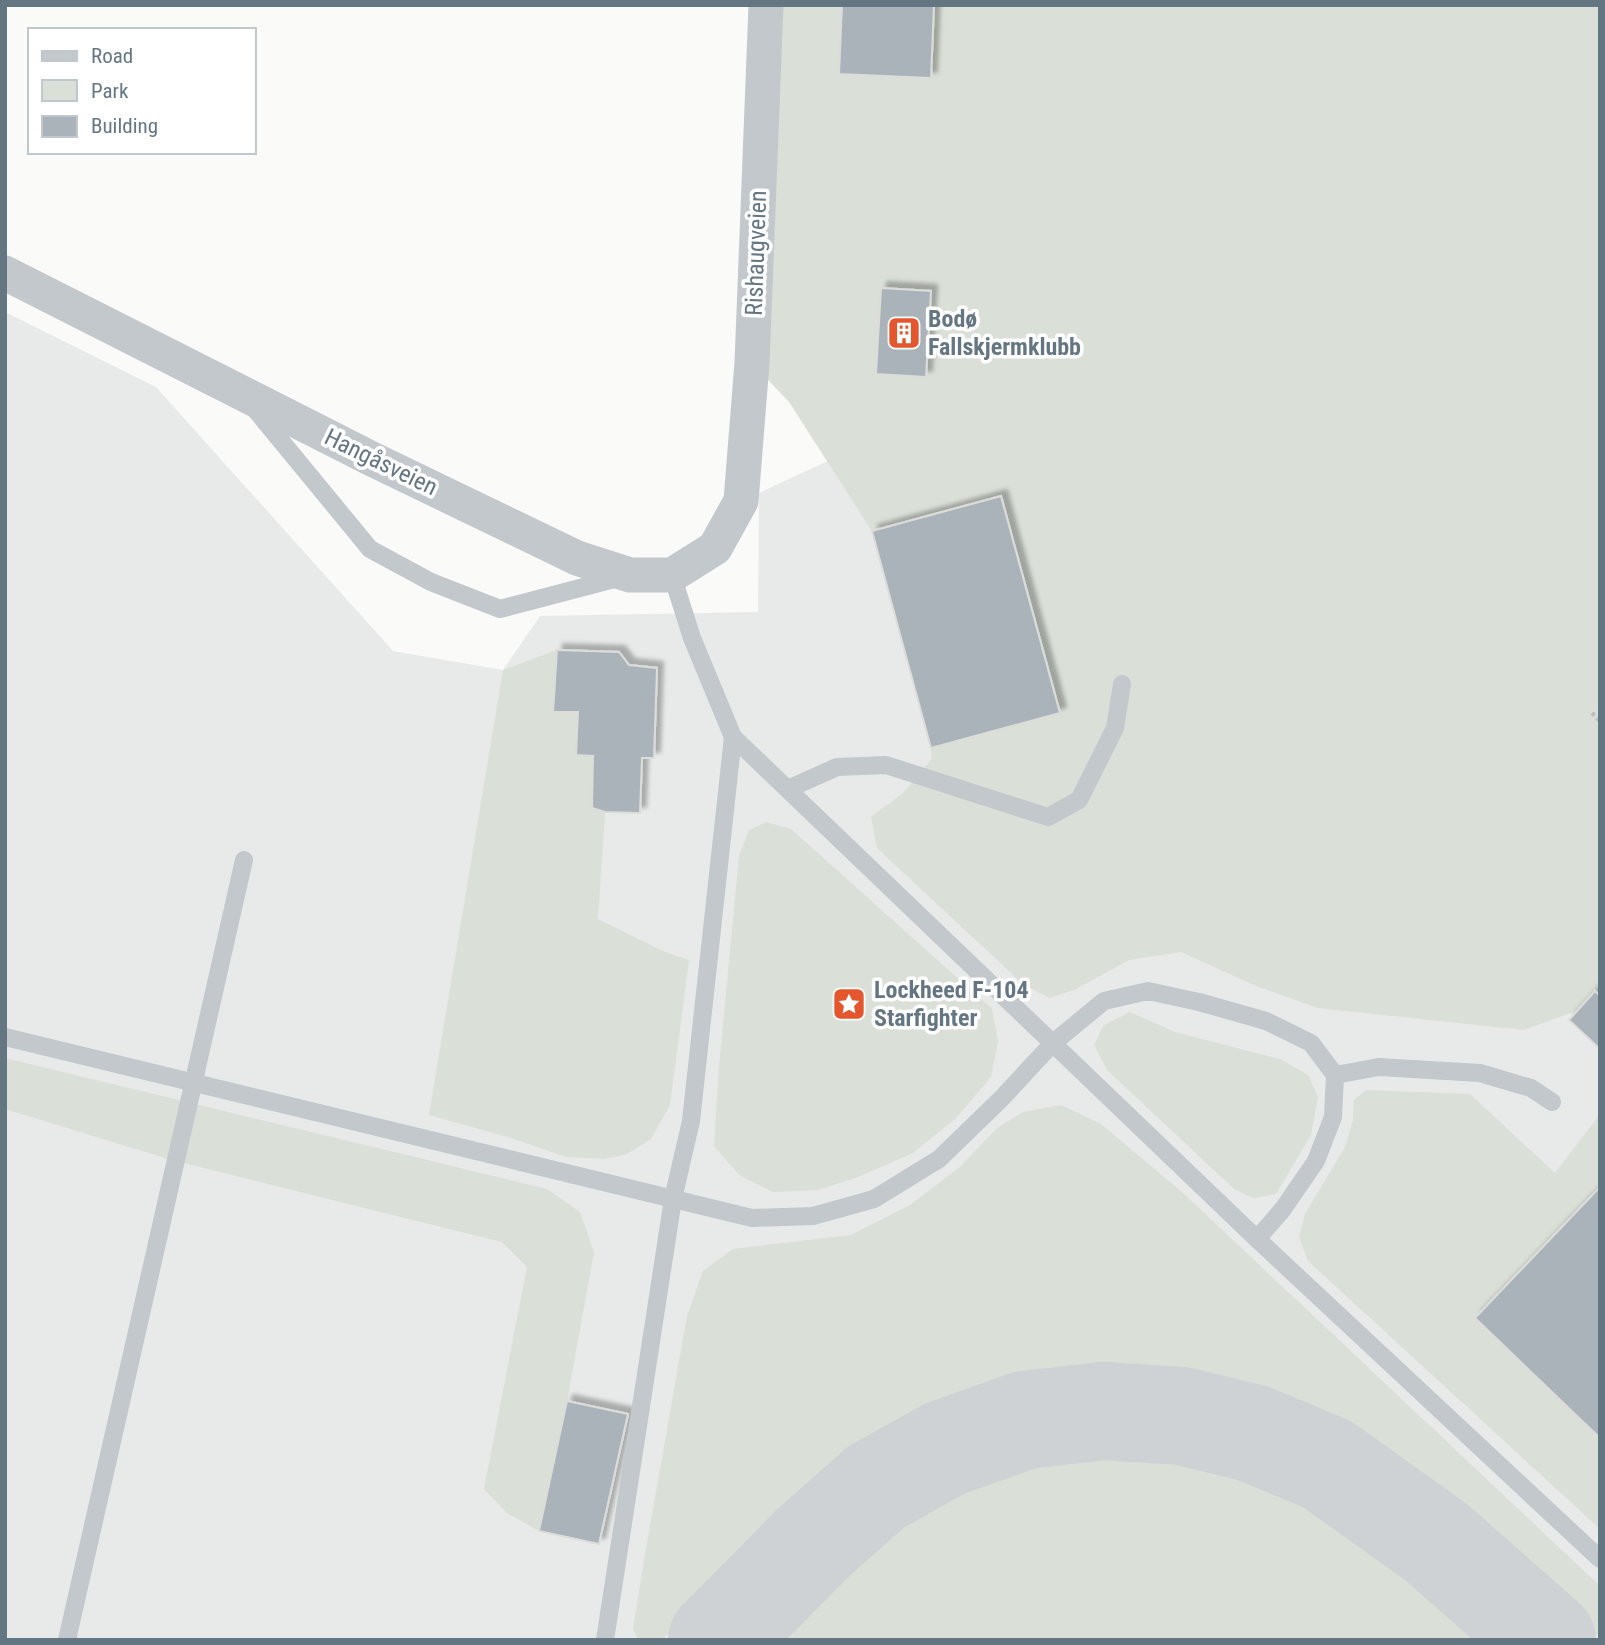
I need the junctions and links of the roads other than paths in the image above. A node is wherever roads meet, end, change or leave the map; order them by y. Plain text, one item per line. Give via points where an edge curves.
1 (766, 5) edge
2 (5, 273) edge
3 (238, 390) junction
4 (630, 575) junction
5 (672, 575) junction
6 (1122, 684) dead end
7 (733, 737) junction
8 (788, 789) junction
9 (244, 860) dead end
10 (5, 1037) edge
11 (1053, 1043) junction
12 (1335, 1075) junction
13 (193, 1083) junction
14 (1552, 1102) dead end
15 (673, 1199) junction
16 (1257, 1239) junction
17 (1600, 1559) edge
18 (67, 1640) edge
19 (606, 1640) edge

1 - 5 street, Rishaugveien via 741,501 715,548
2 - 3 street, Hangåsveien
3 - 4 street, Hangåsveien via 577,558
3 - 4 lane via 370,548 431,582 500,609
4 - 5 street, Hangåsveien
5 - 7 lane
6 - 8 lane via 1115,728 1079,800 1048,817 886,765 837,766
7 - 8 lane
7 - 15 lane via 691,1121
8 - 11 lane
9 - 13 lane
10 - 13 lane
11 - 12 lane via 1104,1001 1149,991 1266,1021 1311,1043
11 - 15 lane via 939,1159 874,1199 813,1216 752,1218
11 - 16 lane
12 - 14 lane via 1379,1067 1480,1073 1531,1088
12 - 16 lane via 1333,1117 1316,1161
13 - 15 lane
13 - 18 lane
15 - 19 lane
16 - 17 lane

